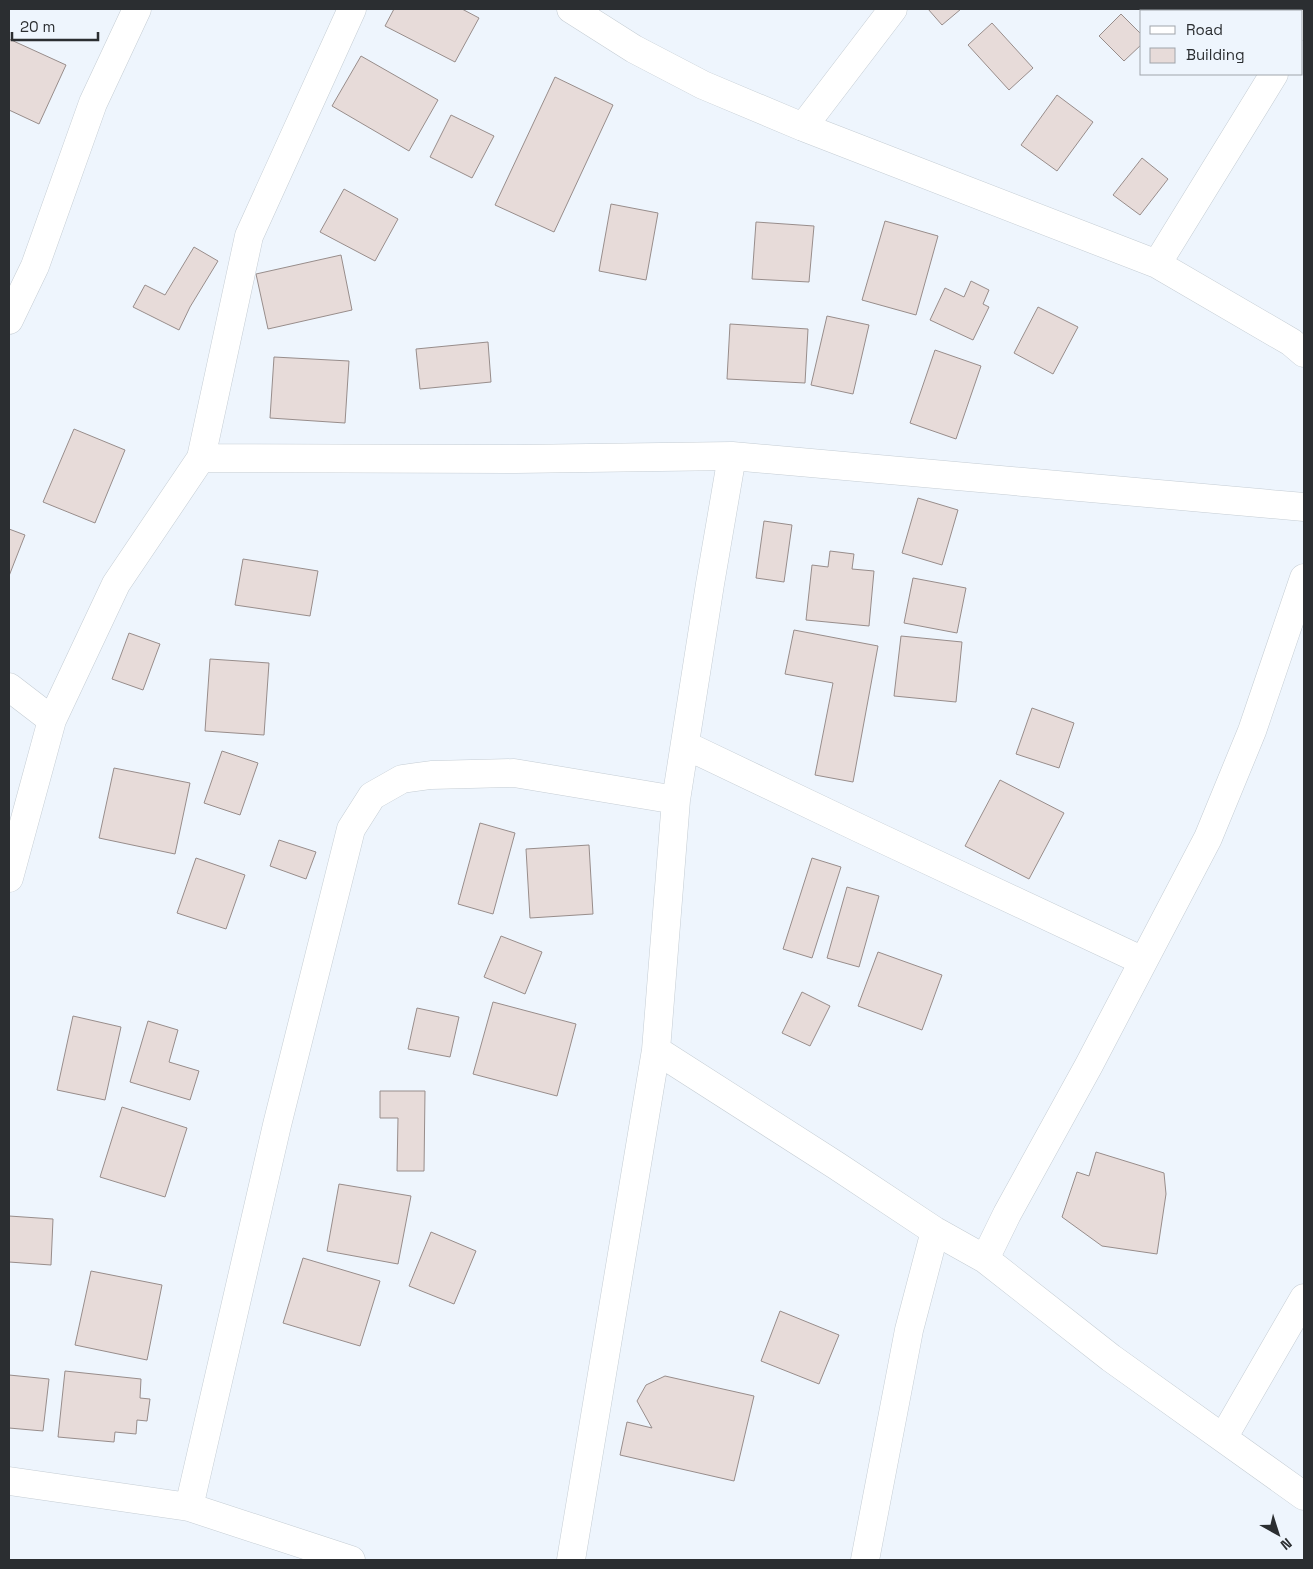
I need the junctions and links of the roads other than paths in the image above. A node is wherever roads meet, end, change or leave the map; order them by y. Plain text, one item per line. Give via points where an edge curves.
1 (137, 9) edge
2 (352, 9) edge
3 (571, 9) edge
4 (893, 9) edge
5 (1273, 75) edge
6 (803, 127) junction
7 (1157, 264) junction
8 (9, 320) edge
9 (1304, 353) edge
10 (732, 456) junction
11 (201, 458) junction
12 (1304, 507) edge
13 (1304, 578) edge
14 (9, 687) edge
15 (52, 720) junction
16 (685, 745) junction
17 (676, 800) junction
18 (9, 878) edge
19 (1143, 961) junction
20 (656, 1050) junction
21 (935, 1231) junction
22 (986, 1259) junction
23 (1304, 1298) edge
24 (1223, 1438) junction
25 (9, 1481) edge
26 (1304, 1496) edge
27 (189, 1507) junction
28 (351, 1560) edge
29 (572, 1560) edge
30 (865, 1560) edge

1 - 8 street via 93,103 35,266
2 - 11 street via 249,236
3 - 6 street via 642,54 703,85
4 - 6 street
5 - 7 street
6 - 7 street
7 - 9 street via 1291,342
10 - 11 street
10 - 12 street
10 - 16 street
11 - 15 street via 116,584
13 - 19 street via 1252,731 1208,838
14 - 15 street
15 - 18 street
16 - 17 street
16 - 19 street
17 - 20 street
17 - 27 street via 514,773 402,779 372,796 351,829 276,1125
19 - 22 street
20 - 21 street
20 - 29 street
21 - 22 street
21 - 30 street via 909,1330
22 - 24 street via 1111,1358
23 - 24 street
24 - 26 street
25 - 27 street
27 - 28 street

